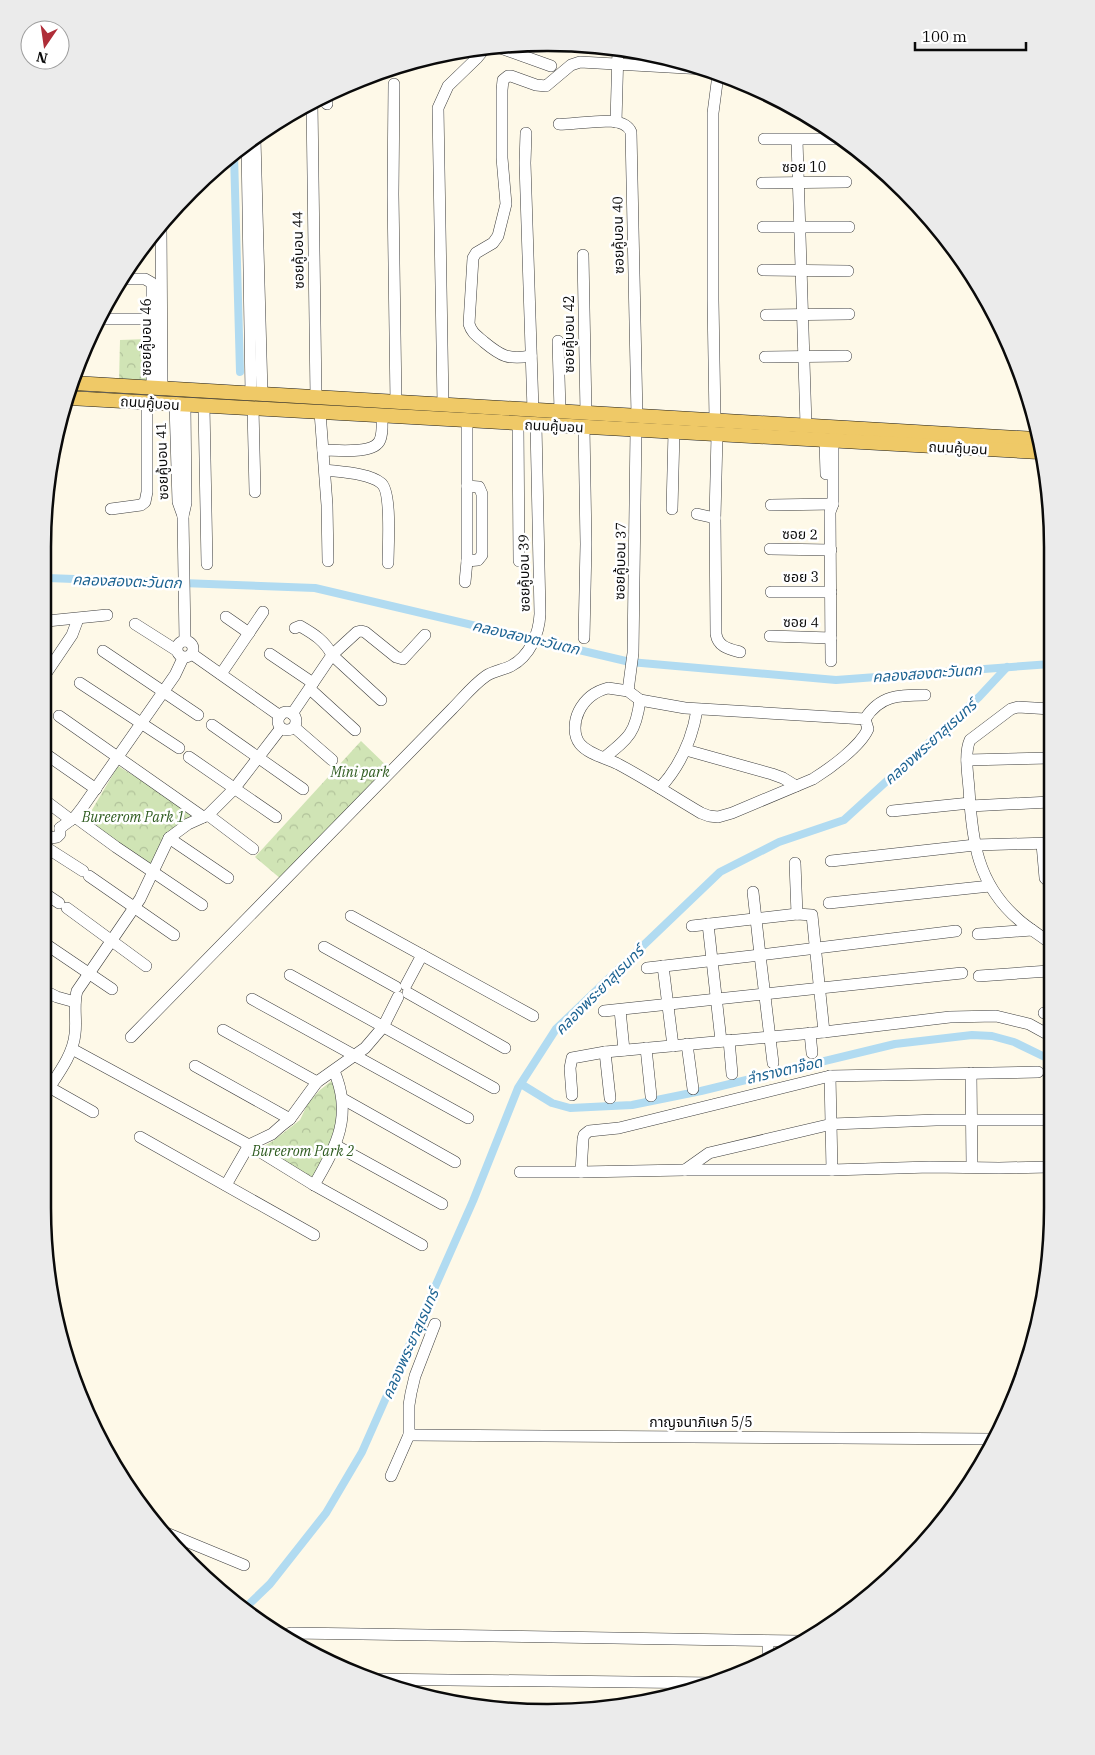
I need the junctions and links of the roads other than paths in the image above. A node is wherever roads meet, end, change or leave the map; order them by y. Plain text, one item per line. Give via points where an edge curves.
1 (512, 52) edge
2 (479, 56) edge
3 (618, 56) edge
4 (655, 63) edge
5 (617, 64) junction
6 (551, 66) dead end
7 (717, 82) edge
8 (394, 84) dead end
9 (312, 111) edge
10 (616, 122) junction
11 (559, 124) dead end
12 (526, 133) dead end
13 (764, 139) dead end
14 (829, 139) edge
15 (797, 140) junction
16 (255, 147) edge
17 (247, 152) edge
18 (798, 182) junction
19 (846, 182) dead end
20 (762, 183) dead end
21 (763, 227) dead end
22 (849, 227) dead end
23 (799, 228) junction
24 (160, 238) edge
25 (583, 255) dead end
26 (763, 270) dead end
27 (801, 270) junction
28 (848, 271) dead end
29 (131, 279) edge
30 (802, 314) junction
31 (849, 314) dead end
32 (766, 315) dead end
33 (106, 320) edge
34 (152, 320) junction
35 (558, 341) dead end
36 (531, 356) junction
37 (846, 356) dead end
38 (765, 357) dead end
39 (803, 357) junction
40 (80, 383) edge
41 (157, 388) junction
42 (256, 393) junction
43 (316, 397) junction
44 (75, 398) edge
45 (147, 402) junction
46 (396, 402) junction
47 (443, 404) junction
48 (180, 405) junction
49 (204, 406) junction
50 (254, 408) junction
51 (533, 410) junction
52 (560, 411) junction
53 (320, 412) junction
54 (586, 413) junction
55 (382, 416) junction
56 (637, 416) junction
57 (715, 420) junction
58 (467, 421) junction
59 (518, 424) junction
60 (536, 425) junction
61 (806, 425) junction
62 (584, 427) junction
63 (636, 430) junction
64 (674, 432) junction
65 (717, 435) junction
66 (829, 441) junction
67 (1033, 445) edge
68 (1033, 445) edge
69 (323, 450) junction
70 (325, 470) junction
71 (255, 492) dead end
72 (771, 506) dead end
73 (830, 507) junction
74 (112, 509) dead end
75 (672, 509) dead end
76 (697, 514) dead end
77 (715, 518) junction
78 (770, 549) dead end
79 (831, 550) junction
80 (328, 560) dead end
81 (519, 561) dead end
82 (388, 563) dead end
83 (207, 564) dead end
84 (465, 582) dead end
85 (771, 592) dead end
86 (831, 592) junction
87 (263, 612) dead end
88 (107, 616) dead end
89 (226, 617) dead end
90 (78, 619) junction
91 (51, 621) edge
92 (135, 624) dead end
93 (295, 628) dead end
94 (249, 633) junction
95 (426, 635) dead end
96 (770, 636) dead end
97 (584, 638) dead end
98 (831, 638) junction
99 (103, 651) dead end
100 (740, 652) dead end
101 (184, 654) junction
102 (270, 654) dead end
103 (332, 654) junction
104 (831, 662) dead end
105 (51, 666) edge
106 (221, 674) junction
107 (80, 683) dead end
108 (312, 686) junction
109 (164, 691) junction
110 (628, 691) junction
111 (925, 695) dead end
112 (381, 700) dead end
113 (640, 700) junction
114 (1044, 709) edge
115 (697, 710) junction
116 (292, 714) junction
117 (198, 715) dead end
118 (59, 716) dead end
119 (280, 716) junction
120 (865, 719) junction
121 (141, 724) junction
122 (212, 725) dead end
123 (294, 727) junction
124 (281, 728) junction
125 (355, 730) dead end
126 (179, 748) dead end
127 (686, 750) junction
128 (51, 757) edge
129 (118, 757) junction
130 (189, 757) dead end
131 (605, 757) junction
132 (258, 758) junction
133 (1044, 758) edge
134 (332, 760) dead end
135 (968, 760) junction
136 (796, 786) junction
137 (660, 788) junction
138 (96, 789) junction
139 (234, 789) junction
140 (303, 789) dead end
141 (1044, 802) edge
142 (51, 804) edge
143 (970, 805) junction
144 (892, 811) dead end
145 (206, 816) junction
146 (276, 817) dead end
147 (73, 818) junction
148 (51, 825) edge
149 (60, 828) junction
150 (51, 838) edge
151 (169, 838) junction
152 (1044, 843) edge
153 (975, 845) junction
154 (253, 849) dead end
155 (51, 851) edge
156 (831, 861) dead end
157 (795, 864) dead end
158 (153, 872) junction
159 (228, 878) dead end
160 (990, 886) junction
161 (753, 892) dead end
162 (51, 898) edge
163 (829, 903) dead end
164 (202, 905) dead end
165 (133, 908) junction
166 (797, 914) junction
167 (351, 916) dead end
168 (756, 919) junction
169 (708, 924) junction
170 (692, 926) dead end
171 (956, 931) dead end
172 (978, 934) dead end
173 (1043, 935) edge
174 (174, 936) dead end
175 (111, 942) junction
176 (324, 946) dead end
177 (816, 947) junction
178 (51, 948) edge
179 (422, 955) junction
180 (760, 955) junction
181 (712, 960) junction
182 (146, 966) dead end
183 (663, 966) junction
184 (647, 968) dead end
185 (1044, 971) edge
186 (962, 973) dead end
187 (88, 974) junction
188 (290, 975) dead end
189 (979, 976) dead end
190 (820, 988) junction
191 (112, 989) dead end
192 (402, 991) junction
193 (51, 994) edge
194 (765, 994) junction
195 (252, 999) dead end
196 (717, 1000) junction
197 (75, 1002) junction
198 (668, 1005) junction
199 (620, 1010) junction
200 (604, 1011) dead end
201 (533, 1016) dead end
202 (384, 1027) junction
203 (223, 1030) dead end
204 (824, 1032) junction
205 (1044, 1032) edge
206 (810, 1033) junction
207 (131, 1037) dead end
208 (770, 1037) junction
209 (725, 1041) junction
210 (688, 1044) junction
211 (672, 1046) junction
212 (505, 1048) dead end
213 (646, 1048) junction
214 (72, 1049) junction
215 (624, 1050) junction
216 (605, 1052) junction
217 (812, 1053) dead end
218 (355, 1057) junction
219 (773, 1063) dead end
220 (195, 1066) dead end
221 (334, 1071) junction
222 (1038, 1072) dead end
223 (971, 1073) junction
224 (732, 1074) dead end
225 (830, 1076) junction
226 (317, 1082) junction
227 (51, 1083) edge
228 (494, 1088) dead end
229 (692, 1089) dead end
230 (51, 1090) edge
231 (572, 1095) dead end
232 (651, 1096) dead end
233 (610, 1098) dead end
234 (343, 1099) junction
235 (93, 1112) dead end
236 (468, 1118) dead end
237 (290, 1119) junction
238 (1044, 1120) edge
239 (971, 1121) junction
240 (832, 1124) junction
241 (140, 1137) dead end
242 (335, 1145) junction
243 (249, 1146) junction
244 (455, 1162) dead end
245 (972, 1167) junction
246 (1044, 1167) edge
247 (685, 1170) junction
248 (832, 1170) junction
249 (520, 1172) dead end
250 (581, 1172) junction
251 (226, 1185) junction
252 (314, 1185) junction
253 (442, 1204) dead end
254 (314, 1235) dead end
255 (422, 1245) dead end
256 (435, 1324) dead end
257 (409, 1435) junction
258 (986, 1439) edge
259 (391, 1476) dead end
260 (176, 1537) edge
261 (244, 1565) dead end
262 (293, 1633) edge
263 (768, 1641) junction
264 (789, 1641) edge
265 (768, 1652) edge
266 (395, 1679) edge
267 (689, 1683) edge

1 - 6 street
2 - 47 street via 448,86 438,108
3 - 5 street
4 - 5 street
5 - 10 street
5 - 36 street via 576,62 542,87 508,76 503,80 502,158 506,204 498,236 473,258 469,324 472,333 494,351 510,358
7 - 57 street via 713,113
8 - 46 street
9 - 43 street, ซอยคู้บอน 44
10 - 11 street
10 - 56 street, ซอยคู้บอน 40 via 625,124 631,132
12 - 36 street
13 - 15 street
14 - 15 street
15 - 18 street
16 - 42 street
17 - 42 street
18 - 19 street, ซอย 10
18 - 20 street, ซอย 10
18 - 23 street
21 - 23 street
22 - 23 street
23 - 27 street
24 - 41 street, ซอยคู้บอน 46
25 - 54 street, ซอยคู้บอน 42
26 - 27 street
27 - 28 street
27 - 30 street
29 - 34 street via 145,279 152,283
30 - 31 street
30 - 32 street
30 - 39 street
33 - 34 street
34 - 41 street
35 - 52 street
36 - 51 street
37 - 39 street
38 - 39 street
39 - 61 street
40 - 41 main road, ถนนคู้บอน
41 - 42 main road, ถนนคู้บอน
42 - 43 main road, ถนนคู้บอน
43 - 46 main road, ถนนคู้บอน
44 - 45 main road, ถนนคู้บอน
45 - 48 main road, ถนนคู้บอน
45 - 74 street via 146,498 141,505
46 - 47 main road, ถนนคู้บอน
47 - 51 main road, ถนนคู้บอน
48 - 49 main road, ถนนคู้บอน
48 - 101 street, ซอยคู้บอน 41 via 186,503 183,516 185,641 178,645
49 - 50 main road, ถนนคู้บอน
49 - 83 street
50 - 53 main road, ถนนคู้บอน
50 - 71 street
51 - 52 main road, ถนนคู้บอน
52 - 54 main road, ถนนคู้บอน
53 - 55 main road, ถนนคู้บอน
53 - 69 street
54 - 56 main road, ถนนคู้บอน
55 - 58 main road, ถนนคู้บอน
55 - 69 street via 381,438 375,446 363,450
56 - 57 main road, ถนนคู้บอน
57 - 61 main road, ถนนคู้บอน
58 - 59 main road, ถนนคู้บอน
58 - 84 street
59 - 60 main road, ถนนคู้บอน
59 - 81 street
60 - 62 main road, ถนนคู้บอน
60 - 207 street, ซอยคู้บอน 39 via 540,614 539,630 530,648 513,665 485,676
61 - 67 main road, ถนนคู้บอน
62 - 63 main road, ถนนคู้บอน
62 - 97 street
63 - 64 main road, ถนนคู้บอน
63 - 110 street, ซอยคู้บอน 37 via 633,652
64 - 65 main road, ถนนคู้บอน
64 - 75 street
65 - 66 main road, ถนนคู้บอน
65 - 77 street
66 - 68 main road, ถนนคู้บอน
66 - 73 street
69 - 70 street
70 - 80 street
70 - 82 street via 376,479 384,485 388,496
72 - 73 street
73 - 79 street
76 - 77 street
77 - 100 street via 717,640 724,647
78 - 79 street, ซอย 2
79 - 86 street
85 - 86 street, ซอย 3
86 - 98 street
87 - 94 street
88 - 90 street
89 - 94 street
90 - 91 street
90 - 105 street via 72,635
92 - 101 street
93 - 103 street via 300,626 309,631 326,644
94 - 106 street
95 - 103 street via 403,659 361,631
96 - 98 street, ซอย 4
98 - 104 street
99 - 109 street
101 - 106 street
101 - 109 street
102 - 108 street
103 - 108 street
103 - 112 street
106 - 119 street
107 - 121 street
108 - 116 street
108 - 125 street
109 - 117 street
109 - 121 street
110 - 113 street
110 - 131 street via 601,690 588,698 579,712 576,738 580,745
111 - 120 street via 887,699 872,708
113 - 115 street
113 - 131 street via 633,730
114 - 135 street via 1018,707 1010,710 970,740
115 - 120 street
115 - 127 street
116 - 119 street via 286,712
116 - 123 street via 296,720
118 - 129 street
119 - 124 street
120 - 136 street via 868,729 862,740 822,774
121 - 126 street
121 - 129 street
122 - 132 street
123 - 124 street via 288,730
123 - 134 street
124 - 132 street
127 - 136 street via 772,774
127 - 137 street
128 - 138 street
129 - 138 street
129 - 145 street
130 - 139 street
131 - 137 street
132 - 139 street
132 - 140 street
133 - 135 street
135 - 143 street
136 - 137 street via 718,817 701,813
138 - 147 street
139 - 145 street
139 - 146 street
141 - 143 street
142 - 147 street
143 - 144 street
143 - 153 street
145 - 151 street
145 - 154 street
147 - 149 street
147 - 158 street
148 - 149 street
149 - 150 street via 60,834
151 - 158 street
151 - 159 street
152 - 153 street
153 - 156 street
153 - 160 street
155 - 165 street
157 - 166 street
158 - 164 street
158 - 165 street
160 - 163 street
160 - 173 street via 1019,920
161 - 168 street
162 - 175 street
165 - 174 street
165 - 175 street
166 - 168 street
166 - 177 street via 813,917
167 - 179 street
168 - 169 street
168 - 180 street
169 - 170 street
169 - 181 street
171 - 177 street
172 - 173 street
175 - 182 street
175 - 187 street
176 - 192 street
177 - 180 street
177 - 190 street
178 - 187 street
179 - 192 street
179 - 201 street
180 - 181 street
180 - 194 street
181 - 183 street
181 - 196 street
183 - 184 street
183 - 198 street
185 - 189 street
186 - 190 street
187 - 191 street
187 - 197 street
188 - 202 street
190 - 194 street
190 - 204 street
192 - 202 street
192 - 212 street
193 - 197 street
194 - 196 street
194 - 208 street
195 - 218 street
196 - 198 street
196 - 209 street
197 - 214 street via 76,1028
198 - 199 street
198 - 211 street
199 - 200 street
199 - 215 street
202 - 218 street
202 - 228 street
203 - 226 street
204 - 205 street via 950,1017 996,1016 1029,1024
204 - 206 street
206 - 208 street
206 - 217 street
208 - 209 street
208 - 219 street
209 - 210 street
209 - 224 street
210 - 211 street
210 - 229 street
211 - 213 street
213 - 215 street
213 - 232 street
214 - 227 street
214 - 243 street
215 - 216 street
216 - 231 street via 572,1058
216 - 233 street
218 - 221 street
218 - 236 street
220 - 237 street
221 - 226 street
221 - 234 street
222 - 223 street
223 - 225 street
223 - 239 street
225 - 240 street
225 - 250 street via 619,1128 589,1131 583,1139
226 - 237 street
230 - 235 street
234 - 242 street
234 - 244 street
237 - 243 street via 272,1134
238 - 239 street
239 - 240 street
239 - 245 street
240 - 247 street via 709,1153
240 - 248 street
241 - 251 street
242 - 252 street
242 - 253 street
243 - 251 street
243 - 252 street
245 - 246 street
245 - 248 street
247 - 248 street
247 - 250 street
249 - 250 street
251 - 254 street
252 - 255 street
256 - 257 street via 411,1393
257 - 258 street, กาญจนาภิเษก 5/5
257 - 259 street
260 - 261 street
262 - 263 street
263 - 264 street
263 - 265 street
266 - 267 street

